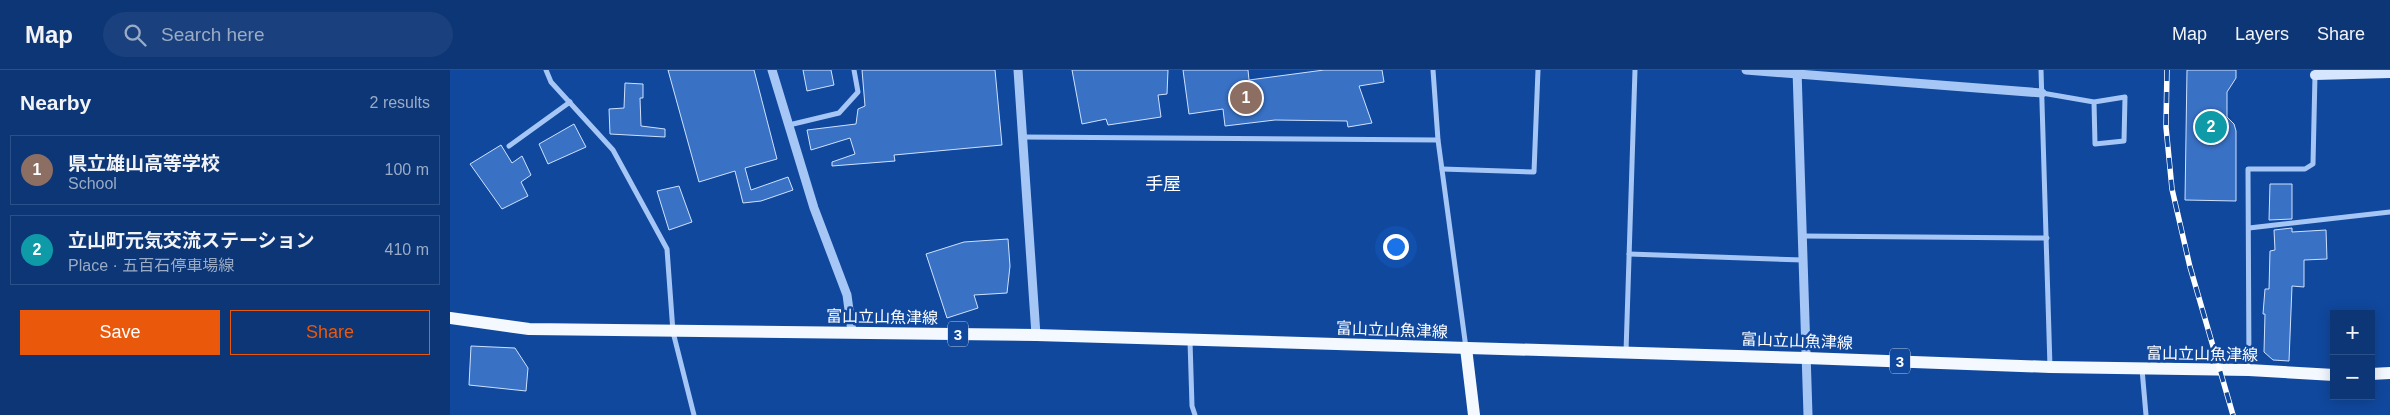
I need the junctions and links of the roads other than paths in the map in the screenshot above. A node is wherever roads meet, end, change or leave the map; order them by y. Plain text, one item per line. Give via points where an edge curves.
1 (546, 70) edge
2 (772, 70) edge
3 (854, 70) edge
4 (1018, 70) edge
5 (1433, 70) edge
6 (1538, 70) edge
7 (1635, 70) edge
8 (1746, 70) edge
9 (2041, 70) edge
10 (1797, 72) edge
11 (2390, 73) edge
12 (2316, 75) joint
13 (2042, 93) junction
14 (570, 102) junction
15 (2094, 102) junction
16 (789, 125) junction
17 (1022, 137) junction
18 (1438, 140) junction
19 (509, 146) dead end
20 (1442, 170) junction
21 (2390, 212) edge
22 (2249, 228) junction
23 (1803, 236) junction
24 (2047, 238) junction
25 (1629, 254) junction
26 (1803, 260) junction
27 (450, 318) edge
28 (673, 332) junction
29 (852, 332) junction
30 (1036, 335) junction
31 (1190, 339) junction
32 (1466, 348) junction
33 (1626, 352) junction
34 (1806, 358) junction
35 (2050, 367) junction
36 (2142, 369) junction
37 (2249, 370) junction
38 (2390, 373) edge
39 (2375, 374) edge
40 (2330, 375) edge
41 (694, 415) edge
42 (1195, 415) edge
43 (1474, 415) edge
44 (1808, 415) edge
45 (2146, 415) edge

1 - 14 street via 551,82
2 - 16 street
3 - 16 street via 858,92 839,113
4 - 17 street
5 - 18 street
6 - 20 street via 1534,172
7 - 25 street
8 - 10 street
9 - 13 street
10 - 13 street
10 - 23 street
11 - 12 main road
12 - 22 street via 2313,164 2305,169 2248,170
13 - 15 street
13 - 24 street
14 - 19 street
14 - 28 street via 613,150 668,249
15 - 15 street via 2125,97 2124,141 2095,144
16 - 29 street via 814,208 847,295
17 - 18 street
17 - 30 street
18 - 20 street
20 - 32 street
21 - 22 street
22 - 37 street
23 - 24 street
23 - 26 street
24 - 35 street
25 - 26 street
25 - 33 street
26 - 34 street
27 - 28 main road, 富山立山魚津線 / 3 via 529,329
28 - 29 main road, 富山立山魚津線 / 3
28 - 41 street
29 - 30 main road, 富山立山魚津線 / 3
30 - 31 main road, 富山立山魚津線 / 3
31 - 32 main road, 富山立山魚津線 / 3
31 - 42 street
32 - 33 main road, 富山立山魚津線 / 3
32 - 43 main road
33 - 34 main road, 富山立山魚津線 / 3
34 - 35 main road, 富山立山魚津線 / 3
34 - 44 street
35 - 36 main road, 富山立山魚津線 / 3
36 - 37 main road, 富山立山魚津線 / 3
36 - 45 street
37 - 40 main road, 富山立山魚津線 / 3
38 - 39 main road

